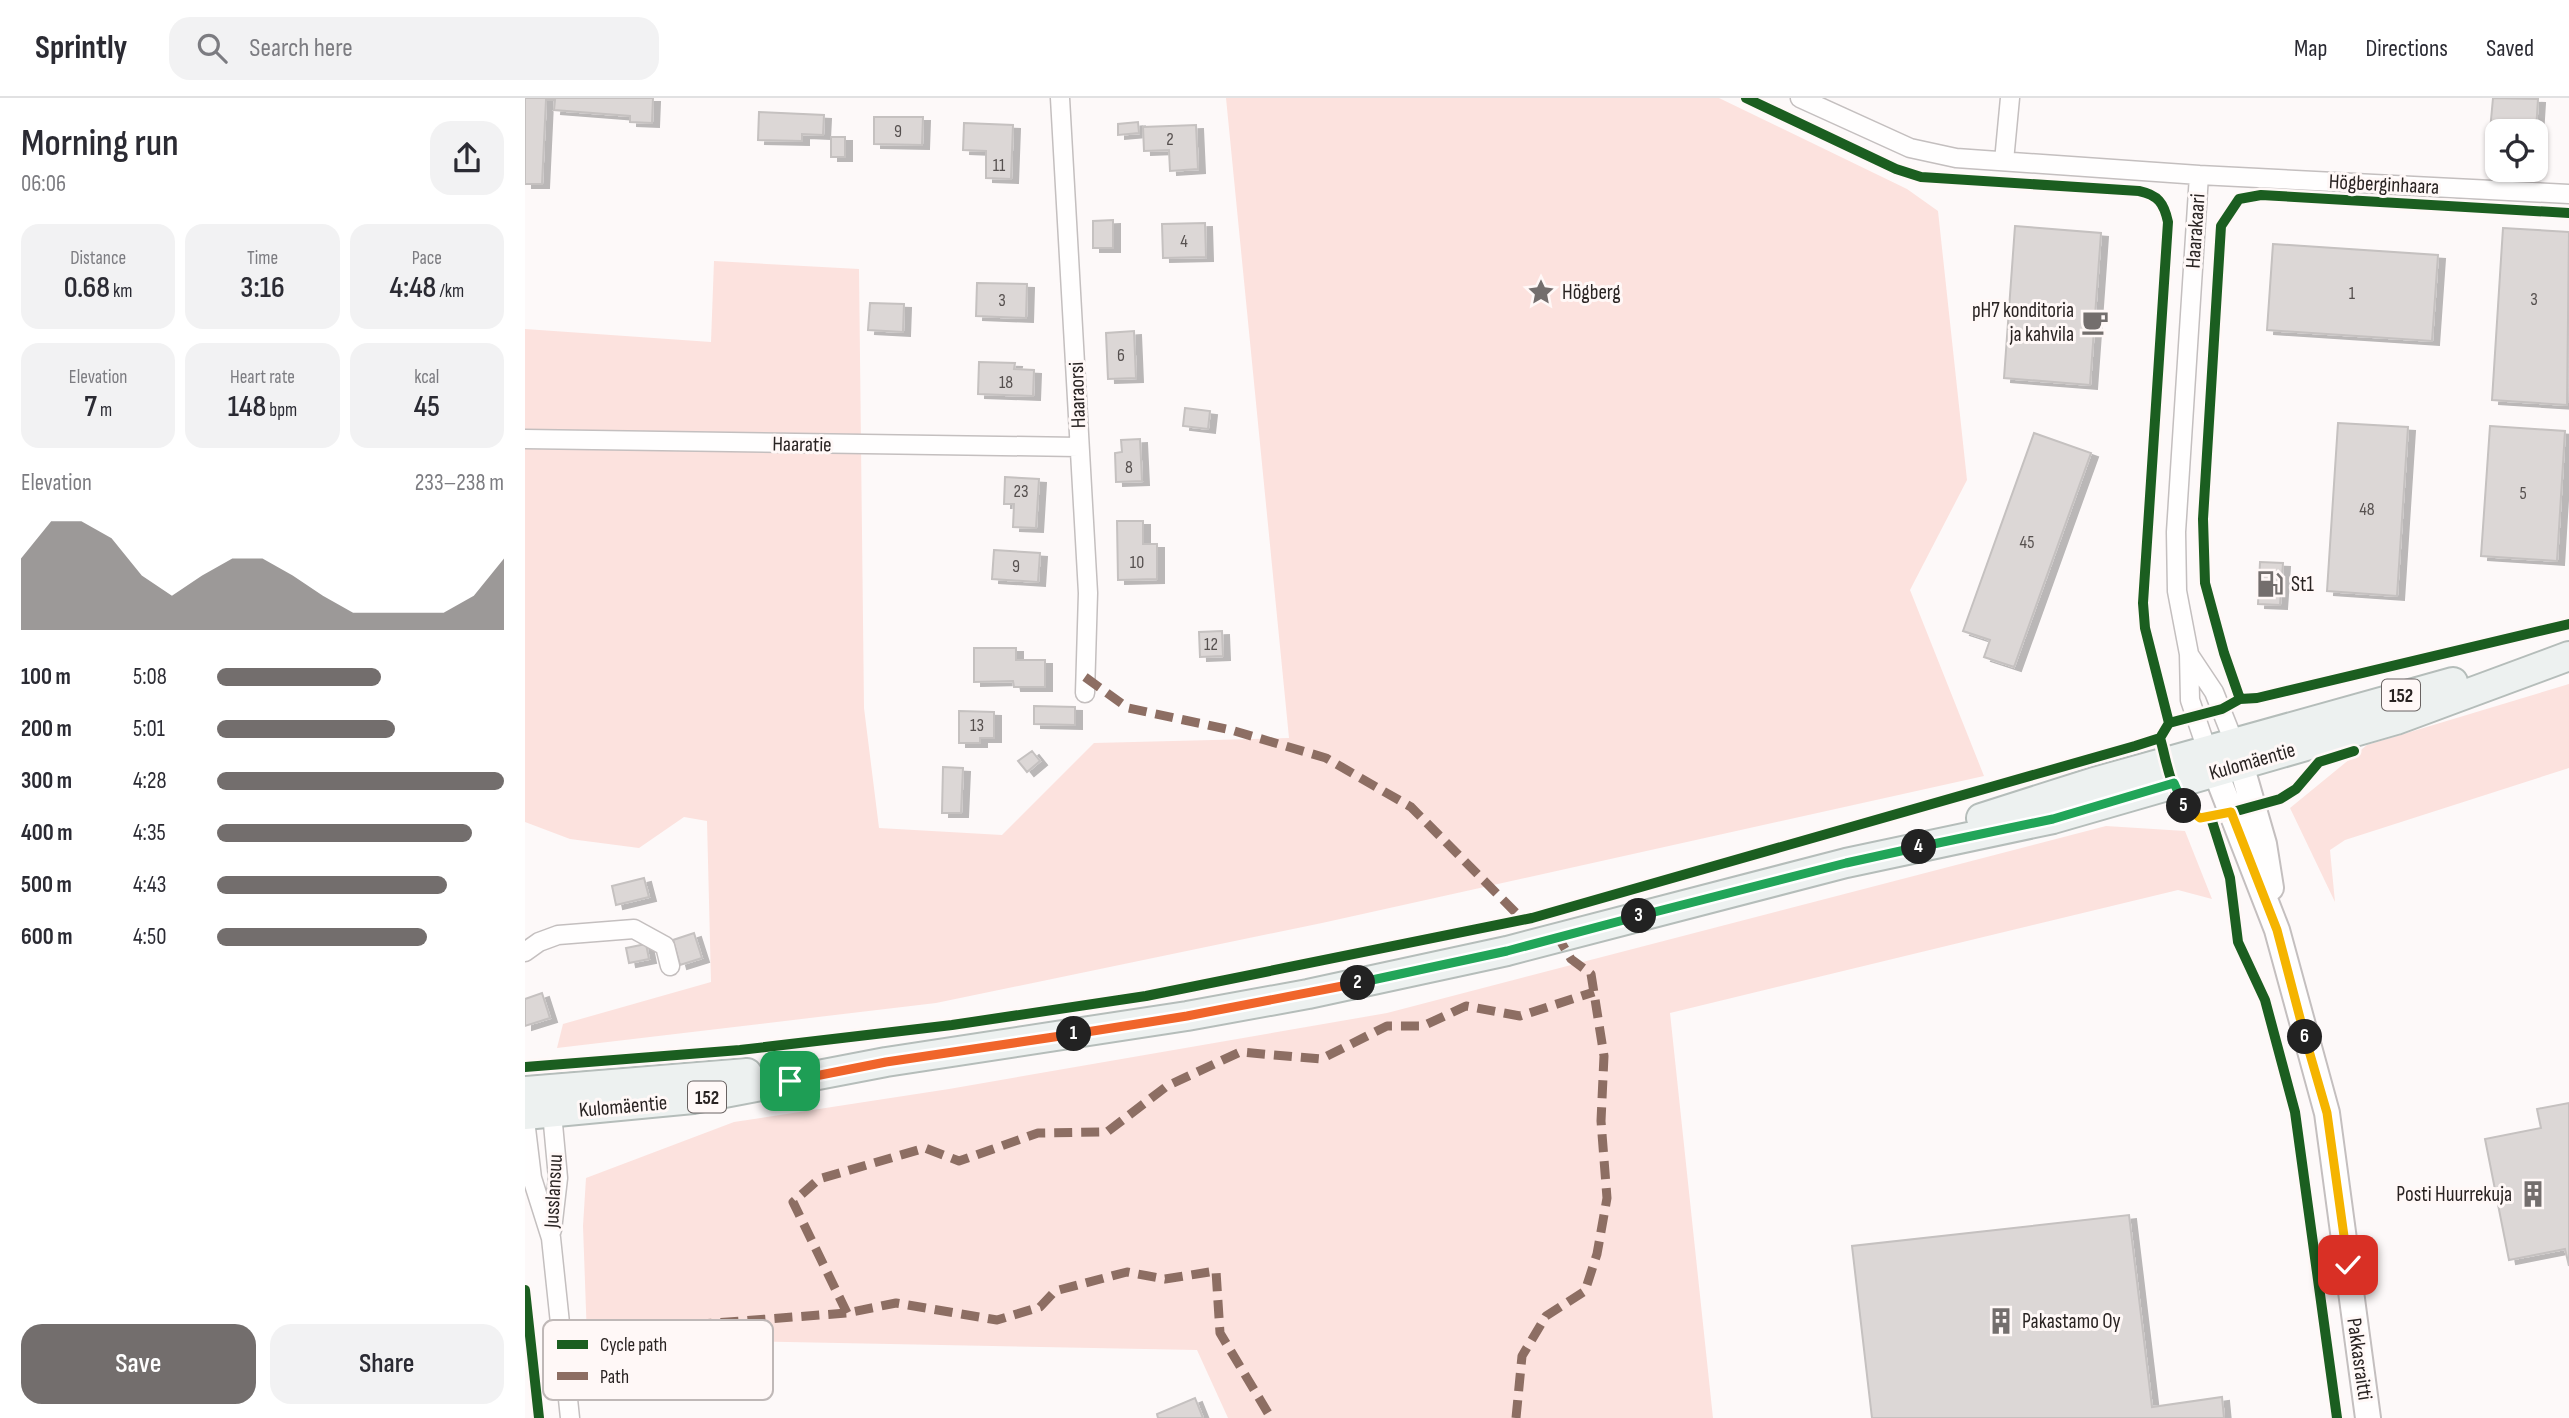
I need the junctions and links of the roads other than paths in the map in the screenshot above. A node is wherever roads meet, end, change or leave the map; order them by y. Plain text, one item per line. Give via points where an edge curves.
1 (1060, 98) edge
2 (1800, 98) edge
3 (2010, 98) edge
4 (2004, 161) junction
5 (2199, 175) junction
6 (2569, 194) edge
7 (525, 439) edge
8 (1078, 447) junction
9 (2189, 654) junction
10 (2569, 654) edge
11 (1085, 692) dead end
12 (2224, 757) junction
13 (525, 952) edge
14 (670, 966) dead end
15 (531, 1107) edge
16 (551, 1238) junction
17 (560, 1320) edge
18 (568, 1400) edge
19 (570, 1418) edge
20 (2368, 1418) edge

1 - 8 street, Haaraorsi
2 - 4 street, Haarakaari via 1910,148 1956,158
3 - 4 street
4 - 5 street, Haarakaari
5 - 6 street, Högberginhaara
5 - 9 street, Haarakaari via 2176,532 2177,591
7 - 8 street, Haaratie
8 - 11 street, Haaraorsi via 1088,593
9 - 12 street, Haarakaari via 2214,692
9 - 12 street, Haarakaari via 2190,700
10 - 12 main road, Kulomäentie / 152 via 2387,698
12 - 15 main road, Kulomäentie / 152 via 2053,819 1846,863 1507,951 1308,994 886,1062
12 - 20 street, Pakkasraitti via 2327,1113
13 - 14 street via 558,935 634,929 665,946
15 - 16 street, Jusslansuu via 532,1178
15 - 16 street, Jusslansuu via 558,1178
16 - 17 street, Jusslansuu
18 - 19 street, Jusslansuu

